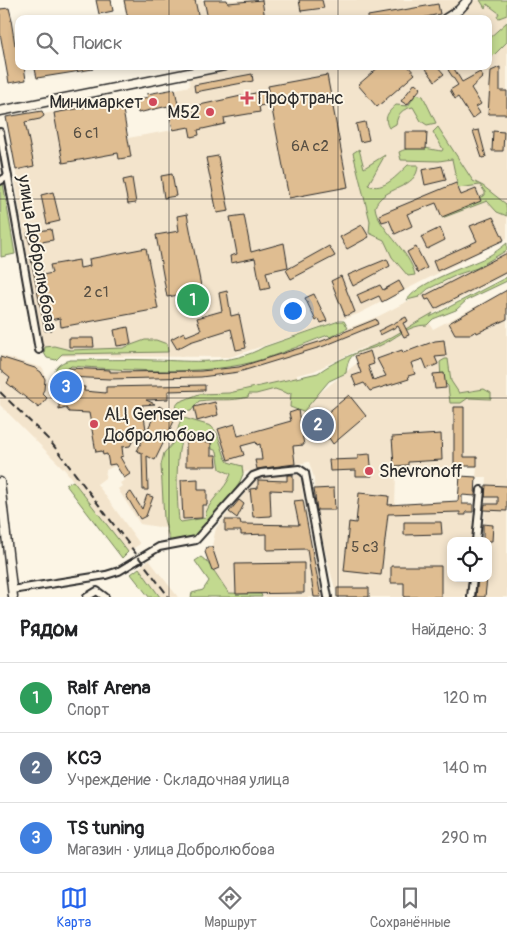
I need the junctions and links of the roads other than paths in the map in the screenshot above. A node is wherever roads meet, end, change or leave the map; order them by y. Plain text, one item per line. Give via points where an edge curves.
1 (468, 0) edge
2 (453, 15) edge
3 (204, 70) edge
4 (0, 111) edge
5 (0, 132) edge
6 (8, 176) junction
7 (0, 181) edge
8 (39, 350) dead end
9 (0, 482) edge
10 (481, 490) dead end
11 (476, 537) edge
12 (472, 582) edge
13 (13, 594) edge
14 (87, 597) edge
15 (105, 597) edge
16 (328, 597) edge
17 (471, 597) edge

1 - 2 street
3 - 4 street
5 - 6 street, улица Добролюбова
6 - 7 street
6 - 8 street, улица Добролюбова
9 - 13 street
10 - 11 street
12 - 17 street
13 - 16 street via 120,571 159,547 196,540 253,476 299,469 305,473
14 - 15 street via 97,590

